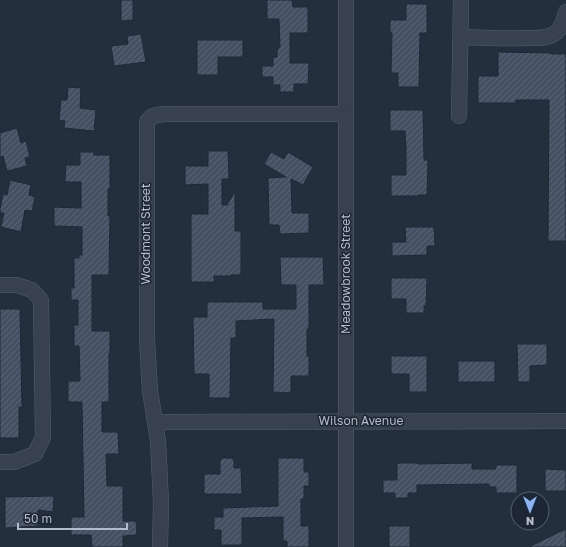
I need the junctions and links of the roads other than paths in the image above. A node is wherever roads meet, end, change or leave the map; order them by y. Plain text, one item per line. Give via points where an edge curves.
1 (346, 0) edge
2 (461, 0) edge
3 (566, 12) edge
4 (461, 37) junction
5 (345, 114) junction
6 (459, 116) dead end
7 (0, 285) edge
8 (346, 421) junction
9 (566, 421) edge
10 (156, 422) junction
11 (0, 462) edge
12 (160, 547) edge
13 (346, 547) edge

1 - 5 street, Meadowbrook Street
2 - 4 street
3 - 4 street via 565,19 553,35 514,38
4 - 6 street
5 - 8 street, Meadowbrook Street
5 - 10 street, Woodmont Street via 165,114 149,118 146,128 146,339 150,392
7 - 11 street via 18,285 32,290 40,300 43,437 35,454 14,462
8 - 9 street, Wilson Avenue
8 - 10 street, Wilson Avenue
8 - 13 street, Meadowbrook Street
10 - 12 street, Woodmont Street via 161,503

